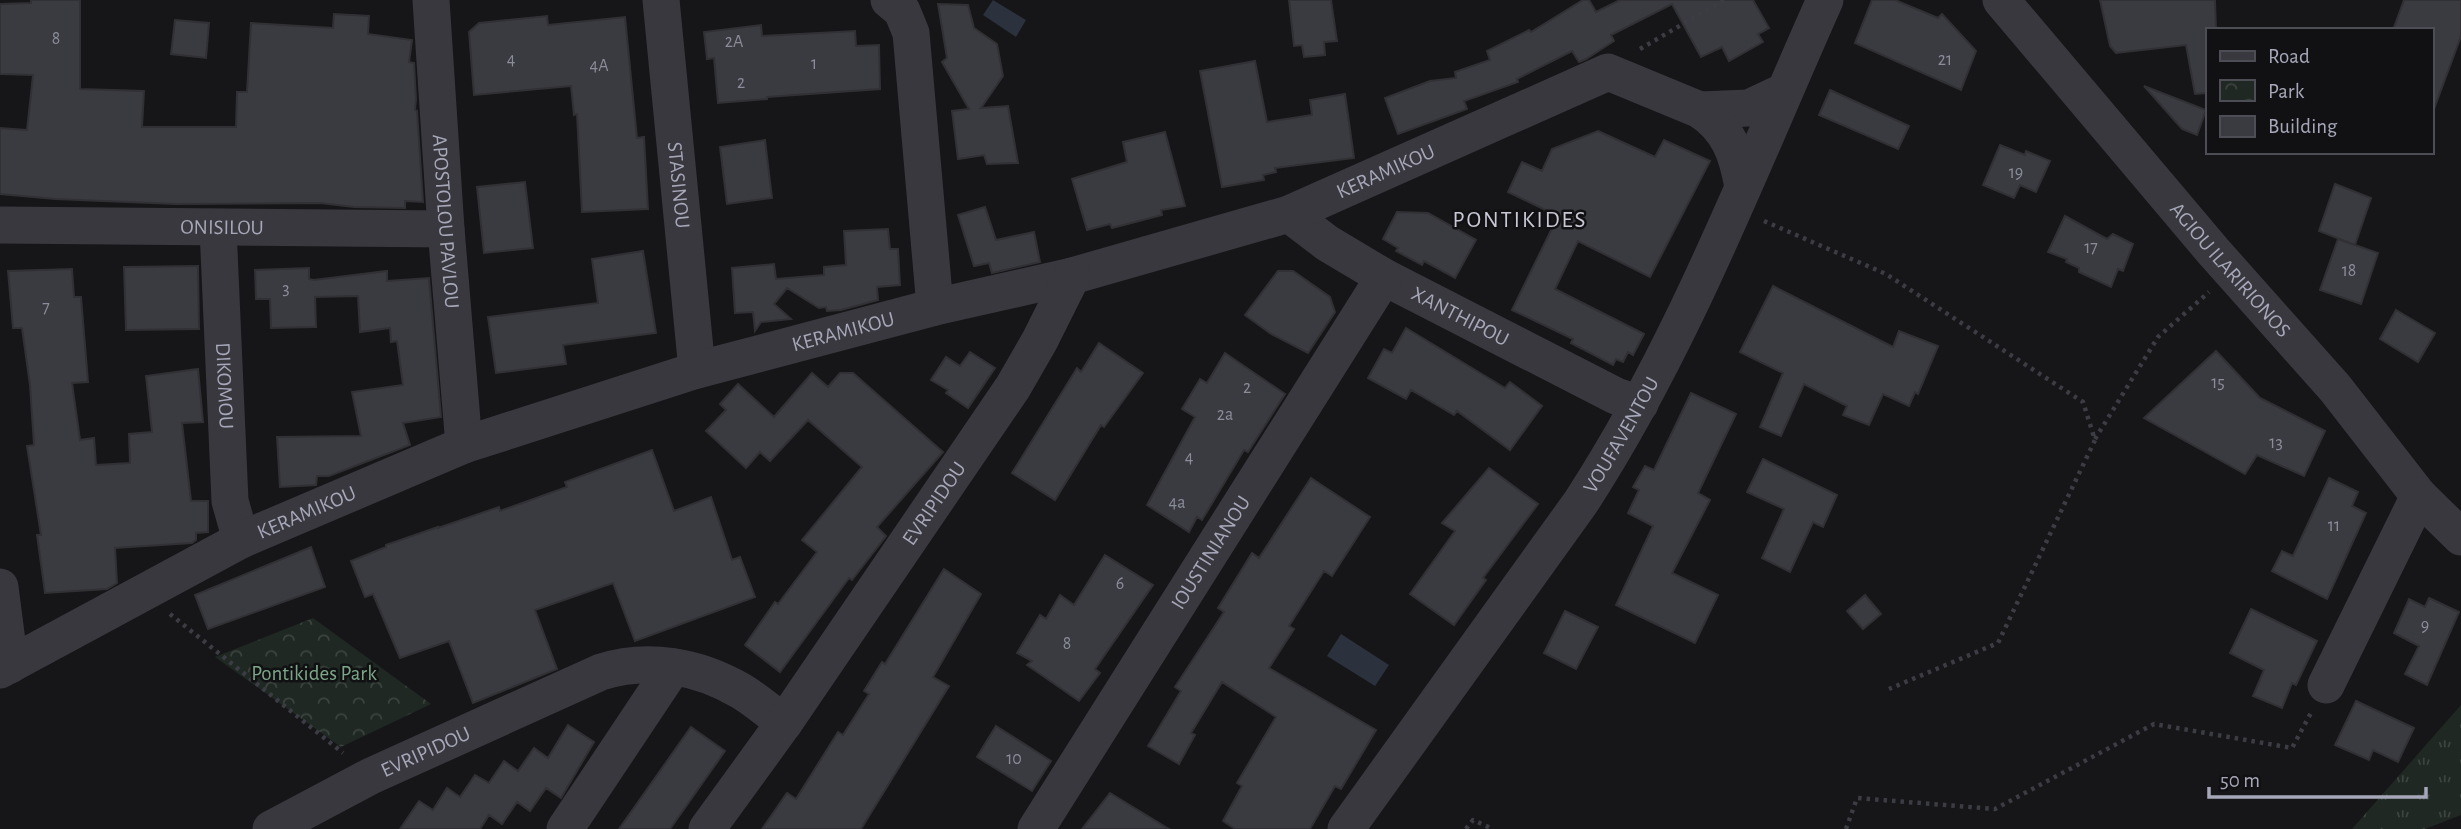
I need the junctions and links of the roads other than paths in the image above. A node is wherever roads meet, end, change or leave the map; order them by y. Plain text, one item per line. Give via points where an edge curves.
1 (431, 0) edge
2 (661, 0) edge
3 (889, 0) edge
4 (1825, 0) edge
5 (2001, 0) edge
6 (1785, 90) junction
7 (1700, 110) junction
8 (1739, 197) junction
9 (1289, 214) junction
10 (0, 225) edge
11 (218, 228) junction
12 (446, 229) junction
13 (1072, 276) junction
14 (1384, 276) junction
15 (934, 307) junction
16 (697, 370) junction
17 (1640, 404) junction
18 (464, 445) junction
19 (2419, 496) junction
20 (2461, 537) edge
21 (241, 541) junction
22 (0, 587) edge
23 (5, 667) edge
24 (673, 667) junction
25 (2326, 685) road end
26 (784, 723) junction
27 (297, 824) edge
28 (565, 829) edge
29 (707, 829) edge
30 (1036, 829) edge
31 (1346, 829) edge

1 - 12 street, APOSTOLOU PAVLOU
2 - 16 street, STASINOU
3 - 15 street via 902,10 911,33
4 - 6 street, VOUFAVENTOU
5 - 19 street, AGIOU ILARIRIONOS via 2335,388
6 - 7 street via 1749,108
6 - 8 street, VOUFAVENTOU
7 - 8 street via 1725,130 1739,162
7 - 9 street, KERAMIKOU via 1608,72
8 - 17 street, VOUFAVENTOU
9 - 13 street, KERAMIKOU
9 - 14 street, XANTHIPOU via 1327,243
10 - 11 street, ONISILOU
11 - 12 street, ONISILOU
11 - 21 street, DIKOMOU via 230,501
12 - 18 street, APOSTOLOU PAVLOU
13 - 15 street, KERAMIKOU
13 - 26 street, EVRIPIDOU via 1013,387
14 - 17 street, XANTHIPOU via 1616,397
14 - 30 street, IOUSTINIANOU
15 - 16 street, KERAMIKOU
16 - 18 street, KERAMIKOU
17 - 31 street, VOUFAVENTOU via 1581,502
18 - 21 street, KERAMIKOU
19 - 20 street, AGIOU ILARIRIONOS
19 - 25 street
21 - 23 street, KERAMIKOU
22 - 23 street
24 - 26 street, EVRIPIDOU via 725,682
24 - 27 street, EVRIPIDOU via 634,665 601,673 371,776
24 - 28 street
26 - 29 street, EVRIPIDOU

